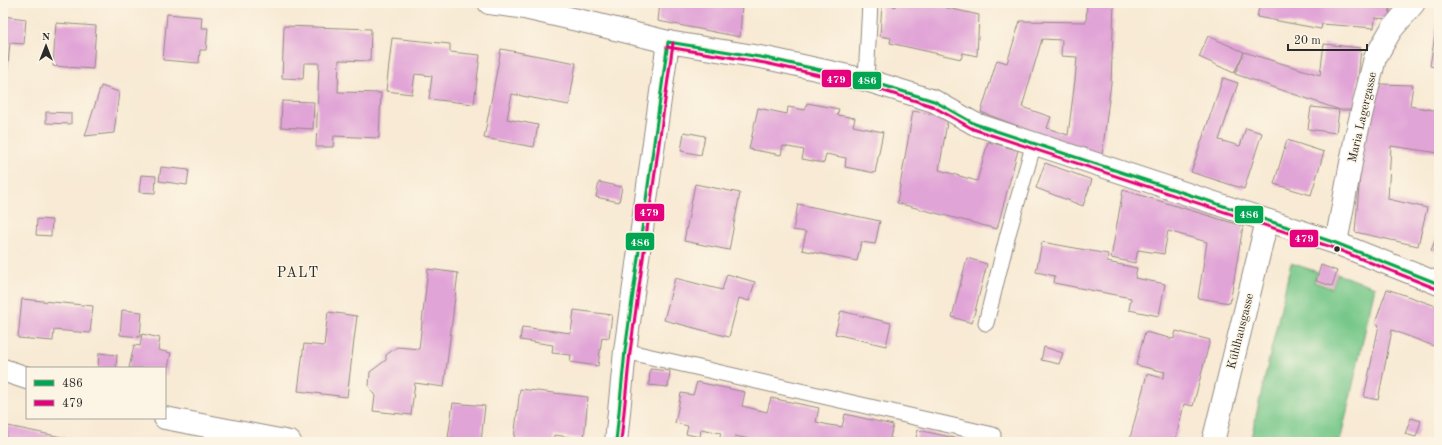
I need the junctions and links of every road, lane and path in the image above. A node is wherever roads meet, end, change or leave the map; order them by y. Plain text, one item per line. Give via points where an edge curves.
1 (489, 3) edge
2 (870, 3) edge
3 (1414, 3) edge
4 (520, 5) edge
5 (668, 42) junction
6 (866, 80) junction
7 (1034, 143) junction
8 (1267, 220) junction
9 (1336, 242) junction
10 (1439, 284) edge
11 (986, 324) dead end
12 (625, 351) junction
13 (3, 370) edge
14 (26, 378) edge
15 (166, 418) edge
16 (993, 435) dead end
17 (290, 442) edge
18 (616, 442) edge
19 (1213, 442) edge

1 - 4 street
2 - 6 lane
3 - 9 street, Maria Lagergasse via 1391,30 1375,58 1356,136
4 - 5 street
5 - 6 street via 766,58
5 - 12 street
6 - 7 street via 934,101 975,124
7 - 8 street
7 - 11 lane
8 - 9 street
8 - 19 street, Kühlhausgasse
9 - 10 street
12 - 16 lane
12 - 18 street
13 - 14 street
15 - 17 street

